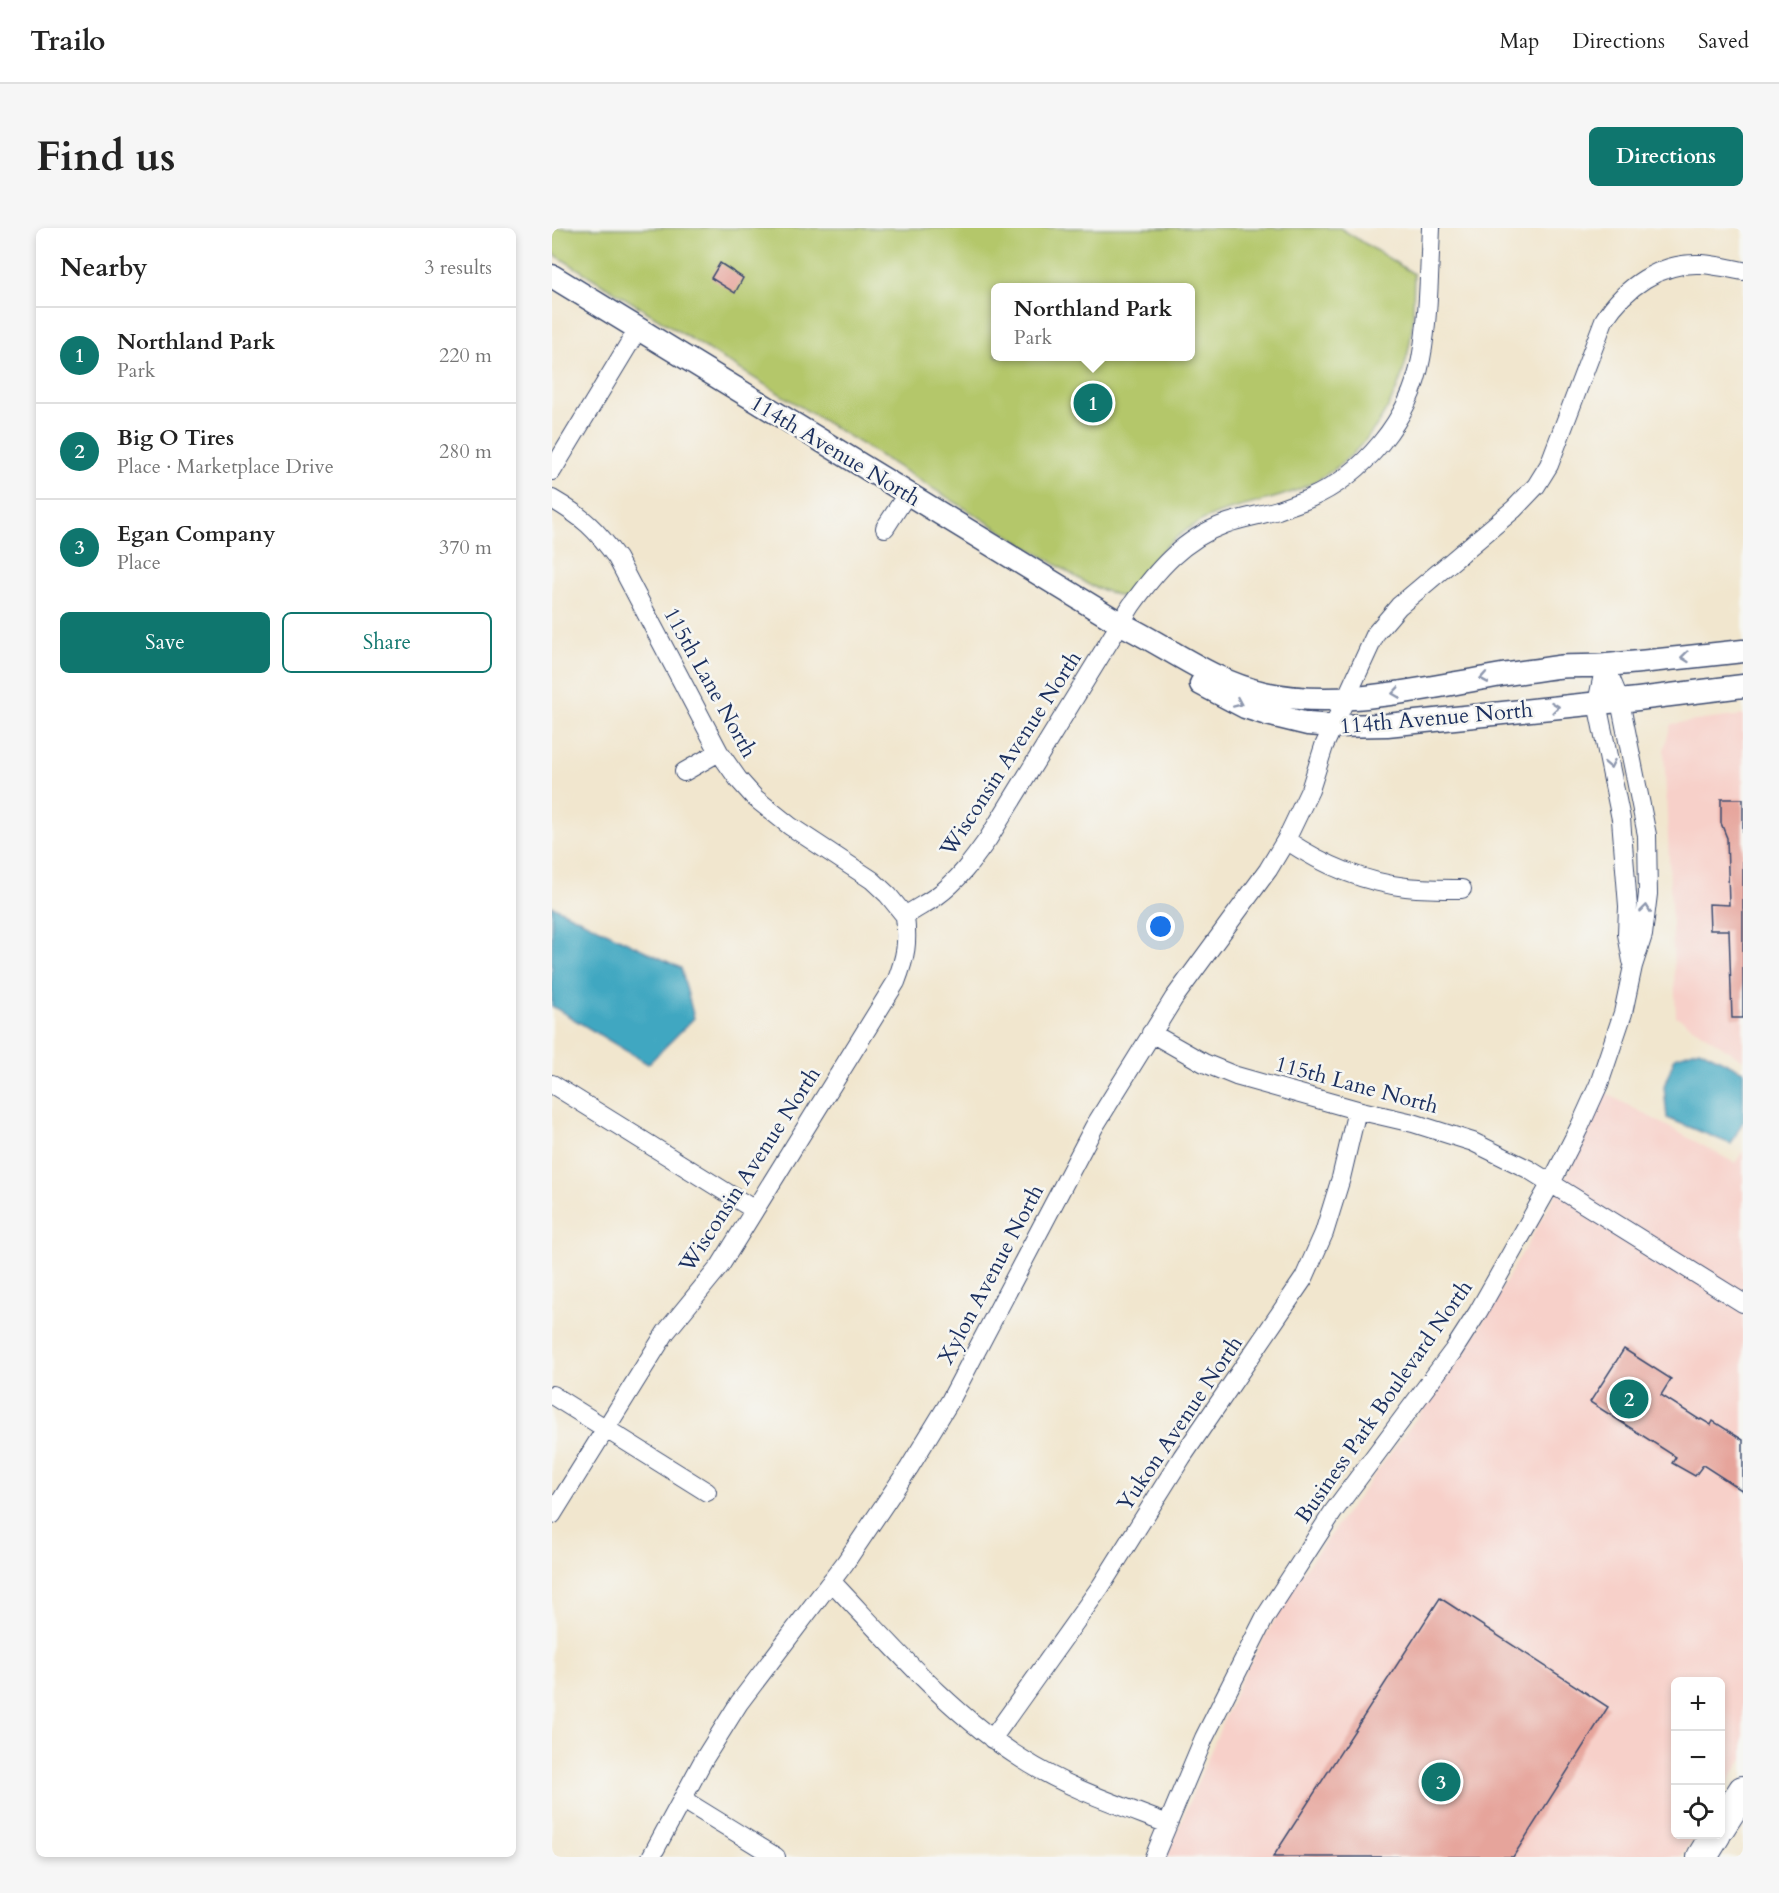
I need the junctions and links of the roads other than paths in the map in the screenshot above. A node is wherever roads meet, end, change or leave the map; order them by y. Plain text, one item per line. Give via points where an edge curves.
1 (1431, 228) edge
2 (1743, 271) edge
3 (552, 276) edge
4 (638, 329) junction
5 (552, 471) edge
6 (907, 494) junction
7 (552, 499) edge
8 (885, 528) dead end
9 (1121, 624) junction
10 (1743, 651) edge
11 (1605, 665) junction
12 (1743, 686) edge
13 (1345, 699) junction
14 (1620, 701) junction
15 (1597, 703) junction
16 (1333, 726) junction
17 (719, 752) junction
18 (684, 772) dead end
19 (1286, 840) junction
20 (1462, 890) dead end
21 (905, 916) junction
22 (1633, 966) junction
23 (1151, 1033) junction
24 (552, 1084) edge
25 (1357, 1110) junction
26 (1551, 1183) junction
27 (753, 1209) junction
28 (1743, 1303) edge
29 (552, 1395) edge
30 (605, 1429) junction
31 (707, 1492) dead end
32 (552, 1515) edge
33 (831, 1581) junction
34 (992, 1738) junction
35 (1743, 1791) edge
36 (682, 1799) junction
37 (1725, 1819) edge
38 (1168, 1824) junction
39 (1713, 1839) edge
40 (651, 1857) edge
41 (776, 1857) edge
42 (1154, 1857) edge
43 (1702, 1857) edge

1 - 9 street, Wisconsin Avenue North via 1421,360 1407,404 1389,432 1359,465 1322,492 1275,511 1225,524 1189,542 1166,561
2 - 13 street, Xylon Avenue North via 1701,264 1674,266 1636,284 1614,304 1604,320 1549,465 1536,486 1386,620 1368,646
3 - 4 street, 114th Avenue North
4 - 5 street
4 - 6 street, 114th Avenue North
6 - 8 street
6 - 9 street, 114th Avenue North
7 - 17 street, 115th Lane North via 586,521 617,558
9 - 13 street, 114th Avenue North via 1221,679 1246,688 1301,699
9 -> 16 street, 114th Avenue North via 1149,652 1221,696 1266,714
9 - 21 street, Wisconsin Avenue North via 975,857 937,896
10 -> 11 street, 114th Avenue North
11 -> 13 street, 114th Avenue North via 1562,667
11 - 14 street, Business Park Boulevard North
11 - 15 street, Business Park Boulevard North
12 - 14 street, 114th Avenue North
13 - 16 street, Xylon Avenue North
14 - 15 street, 114th Avenue North
22 -> 14 street, Business Park Boulevard North via 1643,935 1648,894 1647,835
16 -> 15 street, 114th Avenue North via 1387,725
15 -> 22 street, Business Park Boulevard North via 1621,819 1627,934
16 - 19 street, Xylon Avenue North via 1310,790
17 - 18 street
17 - 21 street, 115th Lane North via 755,798 872,880
19 - 20 street via 1357,876 1407,887
19 - 23 street, Xylon Avenue North
21 - 27 street, Wisconsin Avenue North via 905,960 896,982
22 - 26 street, Business Park Boulevard North via 1623,1013 1599,1084
23 - 25 street, 115th Lane North via 1236,1076
23 - 33 street, Xylon Avenue North via 1094,1128 950,1401
24 - 27 street
25 - 26 street, 115th Lane North via 1473,1142
25 - 34 street, Yukon Avenue North via 1324,1233 1304,1278 1182,1457 1101,1586
26 - 28 street, 115th Lane North
26 - 38 street, Business Park Boulevard North via 1453,1351 1334,1512 1265,1617 1204,1738
27 - 30 street, Wisconsin Avenue North via 720,1266 666,1332
29 - 30 street
30 - 31 street
30 - 32 street, Wisconsin Avenue North
33 - 34 street via 954,1708
33 - 36 street, Xylon Avenue North via 739,1703
34 - 38 street via 1062,1781
35 - 37 highway
36 - 40 street, Xylon Avenue North
36 - 41 street
38 - 42 street, Business Park Boulevard North
39 - 43 highway

